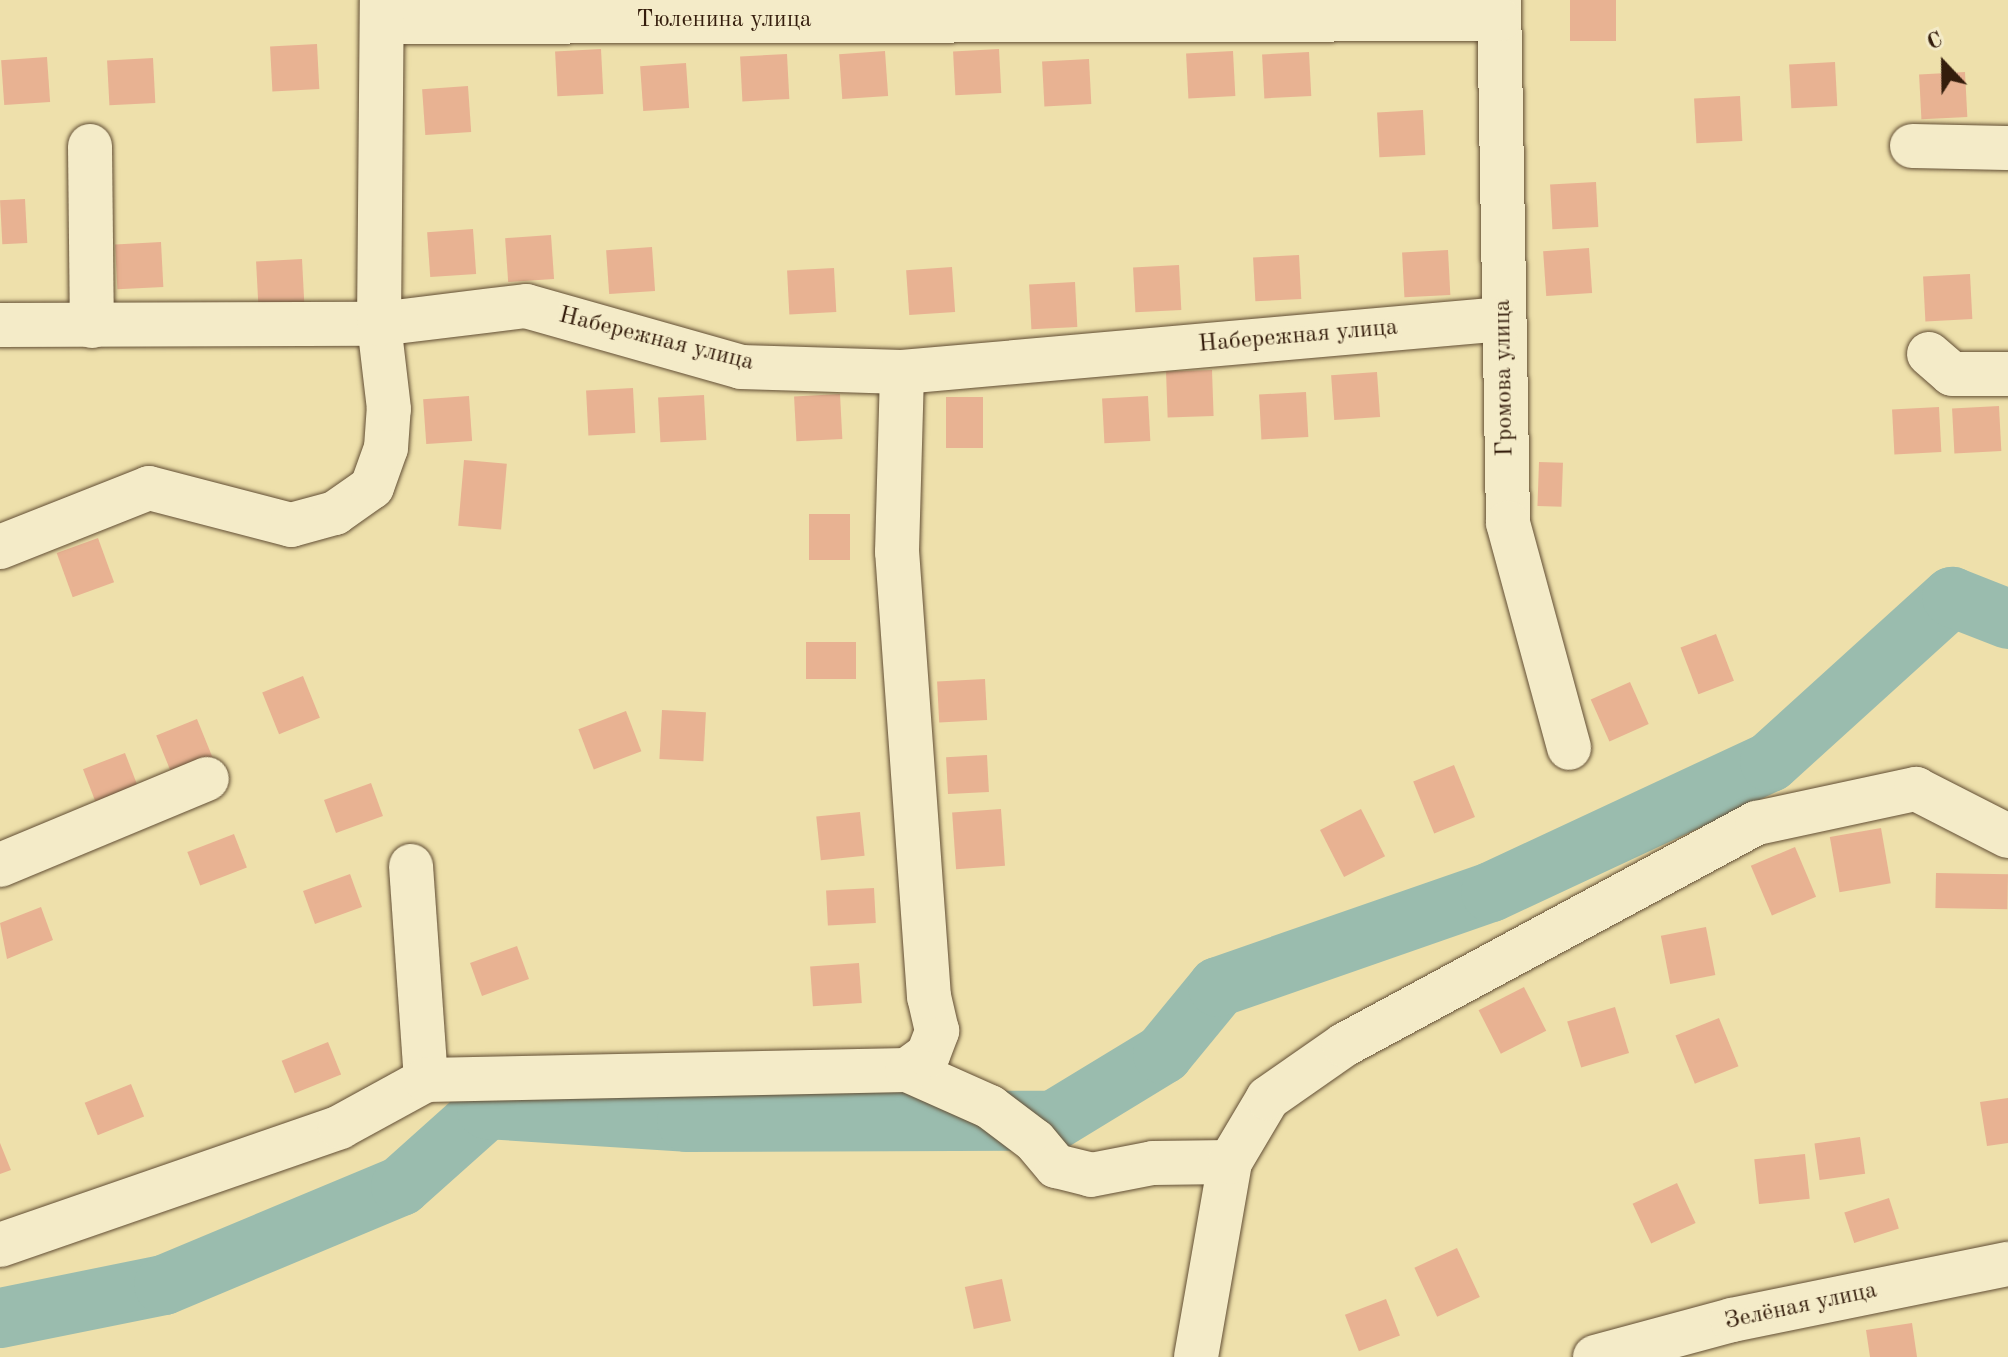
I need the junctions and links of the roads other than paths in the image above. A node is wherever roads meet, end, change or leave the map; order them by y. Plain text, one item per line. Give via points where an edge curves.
1 (1499, 9) edge
2 (382, 11) edge
3 (90, 146) dead end
4 (1912, 146) dead end
5 (2008, 148) edge
6 (1503, 319) junction
7 (379, 324) junction
8 (0, 325) edge
9 (92, 326) junction
10 (1929, 354) dead end
11 (902, 372) junction
12 (2008, 374) edge
13 (0, 547) edge
14 (1569, 748) dead end
15 (207, 779) dead end
16 (2008, 836) edge
17 (0, 865) edge
18 (411, 866) dead end
19 (907, 1070) junction
20 (426, 1080) junction
21 (1230, 1162) junction
22 (0, 1245) edge
23 (2008, 1264) edge
24 (1196, 1357) edge
25 (1595, 1357) edge

1 - 2 street, Тюленина улица
1 - 6 street, Громова улица
2 - 7 street, Тюленина улица
3 - 9 street
4 - 5 street
6 - 11 street, Набережная улица
6 - 14 street, Громова улица via 1508,523
7 - 9 street, Набережная улица
7 - 11 street, Набережная улица via 526,306 741,367
7 - 13 street, Тюленина улица via 389,409 386,448 372,487 335,513 291,525 149,488
8 - 9 street, Набережная улица
10 - 12 street via 1952,374
11 - 19 street via 897,552 929,997 937,1031 928,1055
15 - 17 street
16 - 21 street via 1916,789 1757,823 1344,1045 1268,1098
18 - 20 street
19 - 20 street
19 - 21 street via 990,1107 1035,1141 1056,1166 1091,1175 1153,1163
20 - 22 street via 340,1127
21 - 24 street
23 - 25 street, Зелёная улица via 1732,1320

